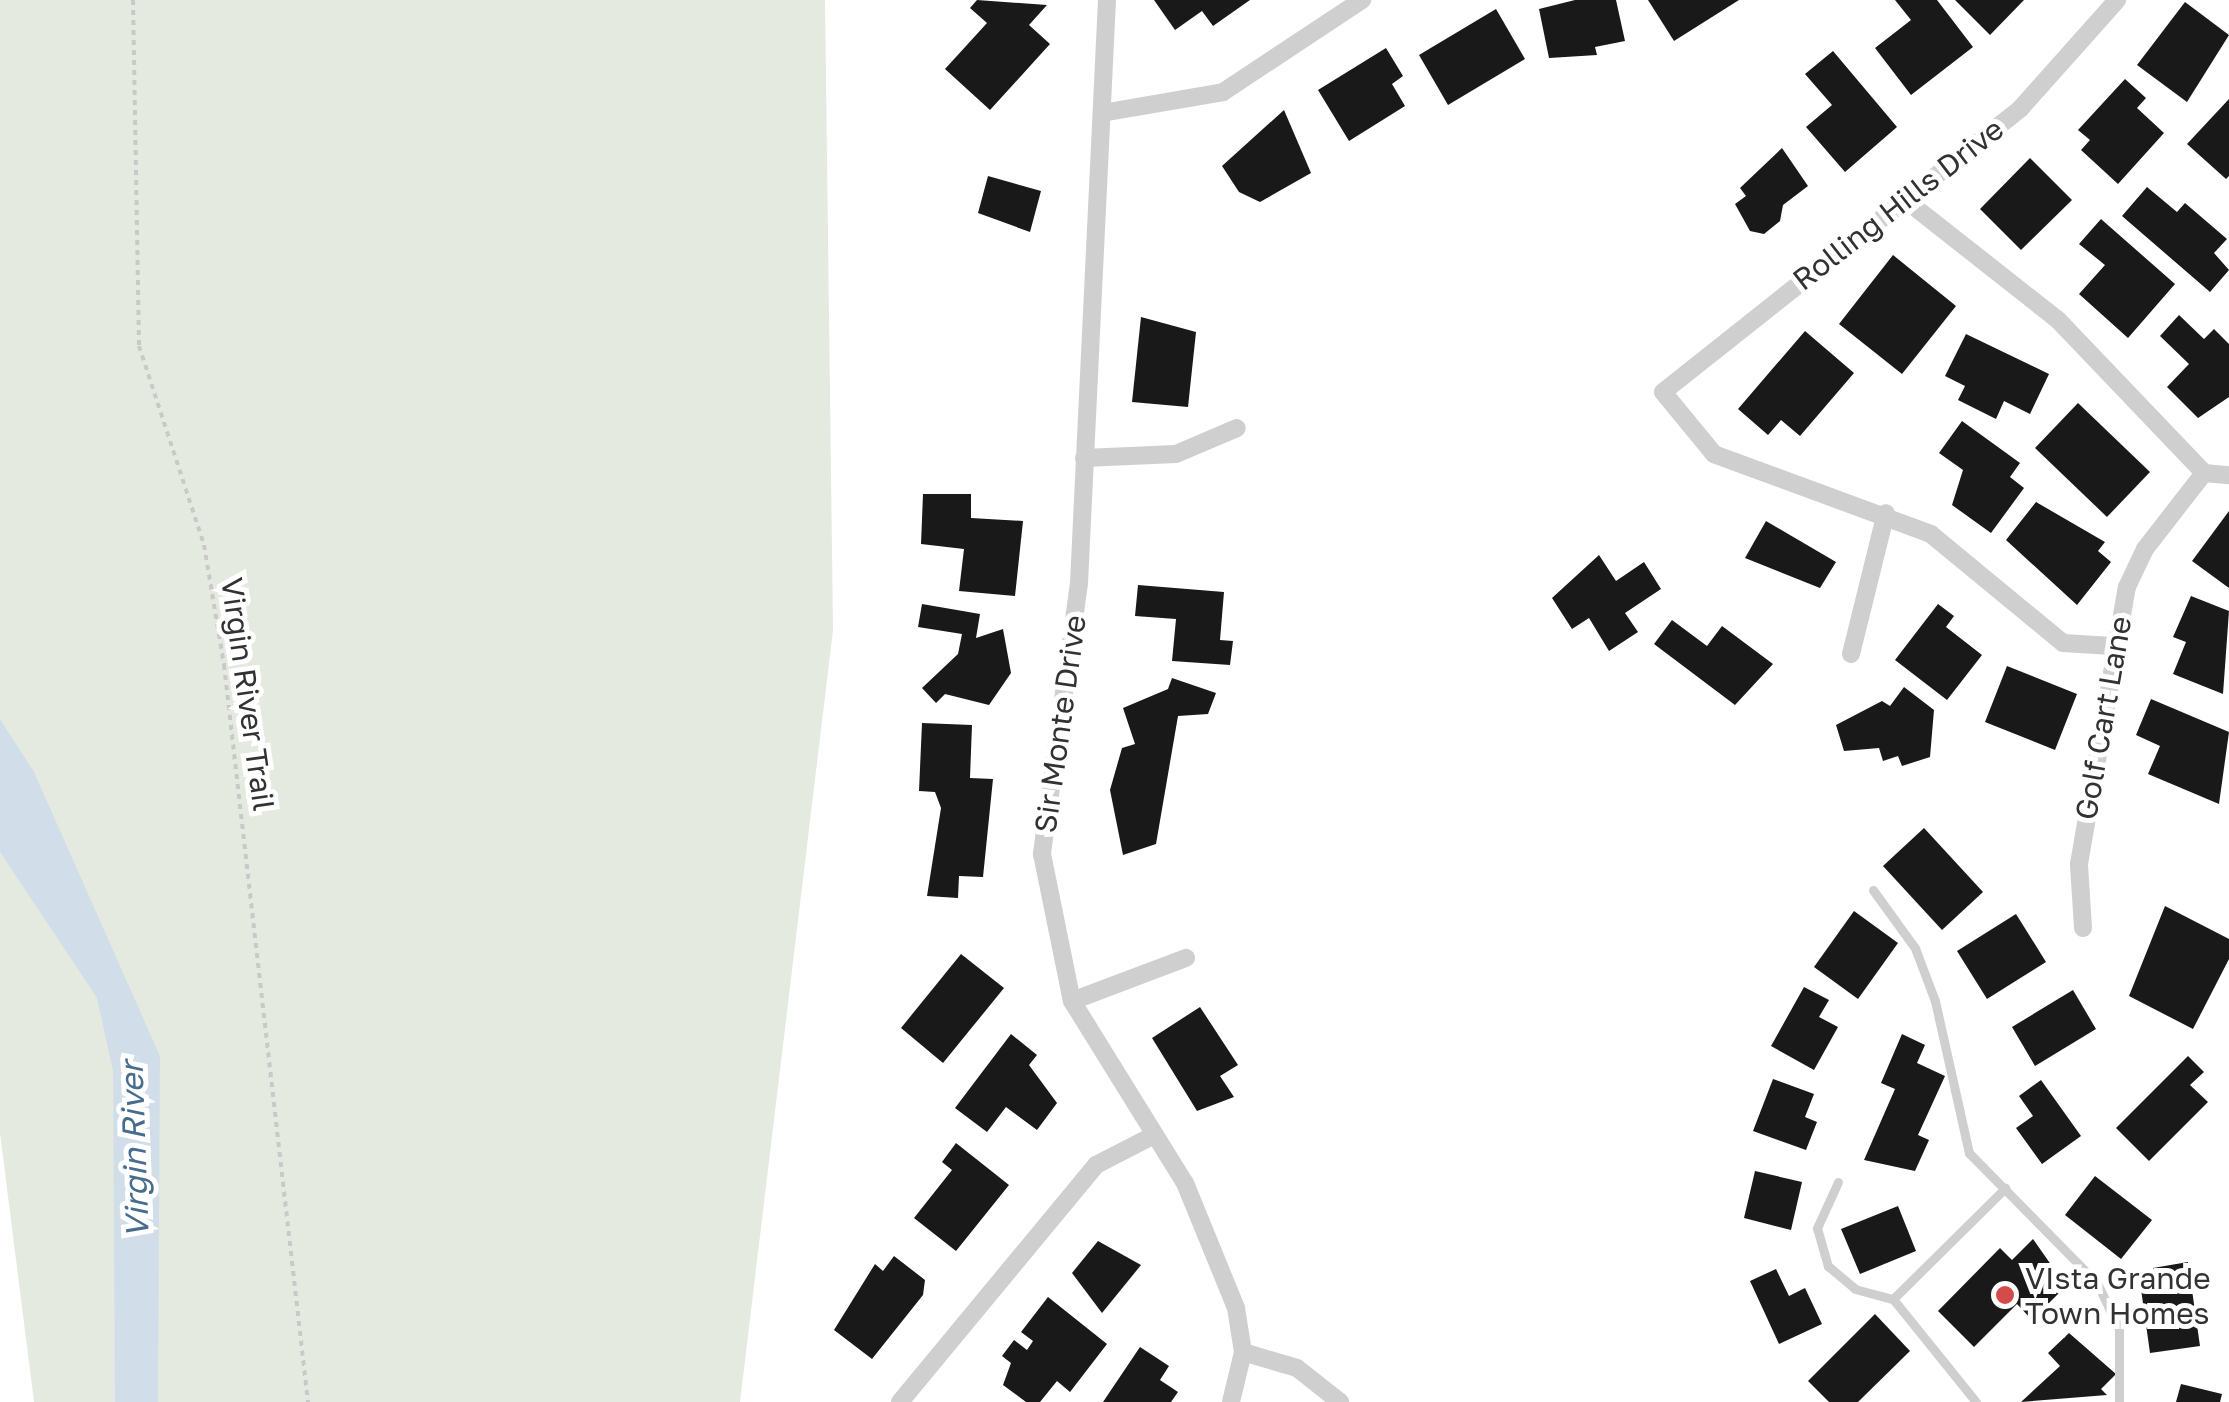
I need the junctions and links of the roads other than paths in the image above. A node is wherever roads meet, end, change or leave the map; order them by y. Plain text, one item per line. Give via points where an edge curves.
1 (1107, 0) edge
2 (1362, 0) edge
3 (2117, 0) edge
4 (1102, 112) junction
5 (1902, 198) junction
6 (1237, 428) dead end
7 (1084, 458) junction
8 (2204, 473) junction
9 (2229, 475) edge
10 (1886, 513) junction
11 (2112, 646) junction
12 (1852, 654) dead end
13 (1873, 890) dead end
14 (2083, 928) dead end
15 (1186, 958) dead end
16 (1072, 1000) junction
17 (1154, 1135) junction
18 (1838, 1182) dead end
19 (2005, 1188) junction
20 (1893, 1298) junction
21 (1243, 1352) junction
22 (900, 1402) edge
23 (1231, 1402) edge
24 (1340, 1402) edge
25 (1976, 1402) edge
26 (2119, 1402) edge

1 - 4 street, Sir Monte Drive
2 - 4 street via 1223,92
3 - 5 street, Rolling Hills Drive via 2020,109
4 - 7 street, Sir Monte Drive
5 - 8 street via 2058,320
5 - 10 street, Rolling Hills Drive via 1663,392 1714,454
6 - 7 street via 1176,454
7 - 16 street, Sir Monte Drive via 1068,708 1042,854
8 - 9 street
8 - 11 street, Golf Cart Lane via 2144,549
10 - 11 street via 1977,566 2063,643
10 - 12 street
11 - 14 street, Golf Cart Lane via 2079,864
13 - 19 lane via 1915,948 1935,1000 1969,1153
15 - 16 street
16 - 17 street, Sir Monte Drive
17 - 21 street, Sir Monte Drive via 1222,1272
17 - 22 street via 1096,1164
18 - 20 lane via 1817,1228 1828,1266 1855,1288
19 - 20 lane
19 - 26 lane via 2098,1284 2119,1329
20 - 25 lane
21 - 23 street, Sir Monte Drive
21 - 24 street via 1297,1368

